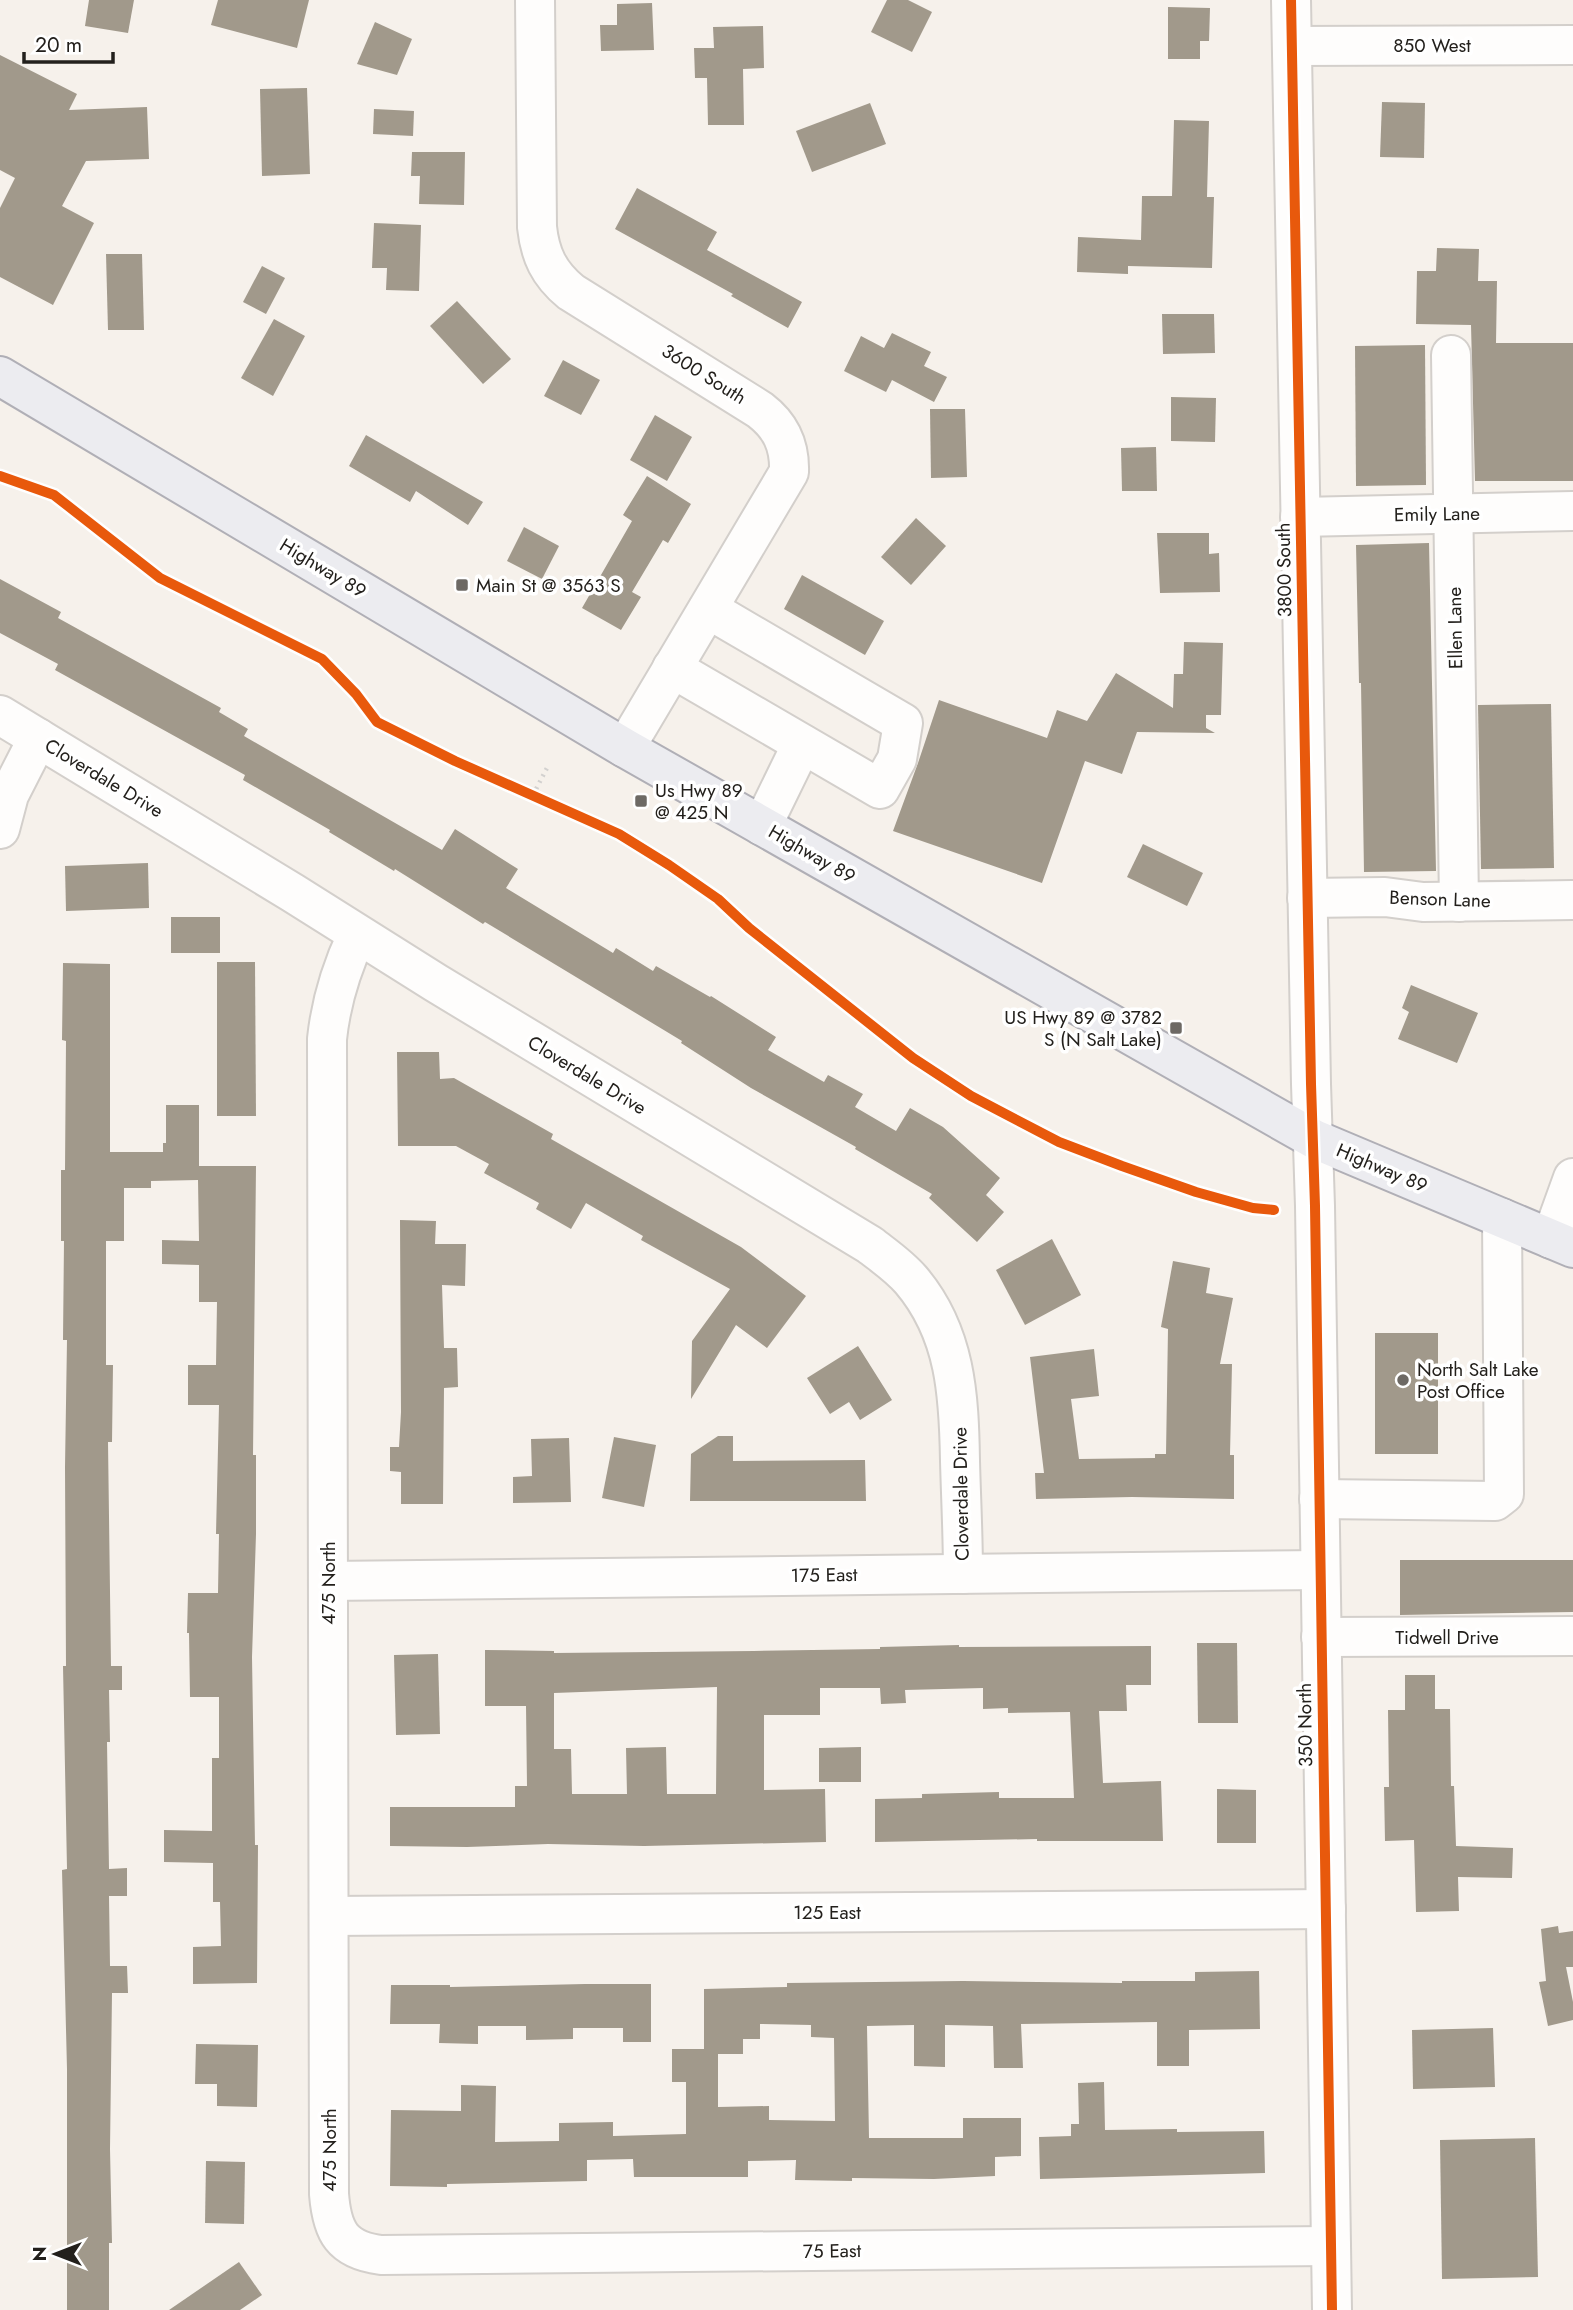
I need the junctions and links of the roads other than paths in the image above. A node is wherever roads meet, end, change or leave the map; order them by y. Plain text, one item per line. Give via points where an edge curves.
1 (535, 0) edge
2 (1291, 0) edge
3 (1573, 45) edge
4 (1292, 46) junction
5 (1451, 355) dead end
6 (0, 376) edge
7 (1573, 511) edge
8 (1454, 514) junction
9 (1300, 517) junction
10 (708, 609) junction
11 (672, 668) junction
12 (0, 715) edge
13 (38, 738) junction
14 (802, 744) junction
15 (625, 748) junction
16 (762, 826) junction
17 (0, 829) edge
18 (1307, 898) junction
19 (1573, 900) edge
20 (1459, 902) junction
21 (357, 934) junction
22 (1314, 1139) junction
23 (1573, 1178) edge
24 (1502, 1218) junction
25 (1562, 1243) edge
26 (1319, 1499) junction
27 (1320, 1570) junction
28 (962, 1574) junction
29 (328, 1581) junction
30 (1573, 1636) edge
31 (1321, 1637) junction
32 (1326, 1909) junction
33 (329, 1916) junction
34 (340, 2236) joint
35 (1331, 2246) junction
36 (1332, 2310) edge

1 - 10 street, 3600 South via 537,227 551,272 571,292 760,410 778,427 787,448 789,472
2 - 4 street, 3800 South
3 - 4 street, 850 West
4 - 9 street, 3800 South
5 - 8 street, Ellen Lane
6 - 15 main road, Highway 89
7 - 8 street, Emily Lane
8 - 9 street, Emily Lane
8 - 20 street, Ellen Lane
9 - 18 street, 3800 South
10 - 11 street, 3600 South
10 - 14 street via 903,723 897,759 880,789
11 - 14 street
11 - 15 street, 3600 South
12 - 13 street, Cloverdale Drive
13 - 17 street via 9,795
13 - 21 street, Cloverdale Drive
14 - 16 street
15 - 16 main road, Highway 89
16 - 22 main road, Highway 89
18 - 20 street, Benson Lane
18 - 22 street, 3800 South
19 - 20 street, Benson Lane
21 - 28 street, Cloverdale Drive via 870,1245 911,1280 945,1340 957,1386
21 - 29 street, 475 North via 336,987 327,1039
22 - 24 main road, Highway 89
22 - 26 street, 350 North
23 - 25 street
24 - 25 main road, Highway 89
24 - 26 street via 1504,1494 1495,1501
26 - 27 street, 350 North
27 - 28 street, 175 East
27 - 31 street, 350 North
28 - 29 street, 175 East
29 - 33 street, 475 North
30 - 31 street, Tidwell Drive
31 - 32 street, 350 North
32 - 33 street, 125 East
32 - 35 street, 350 North
33 - 34 street, 475 North via 329,2194
34 - 35 street, 75 East via 365,2253 381,2255
35 - 36 street, 350 North

